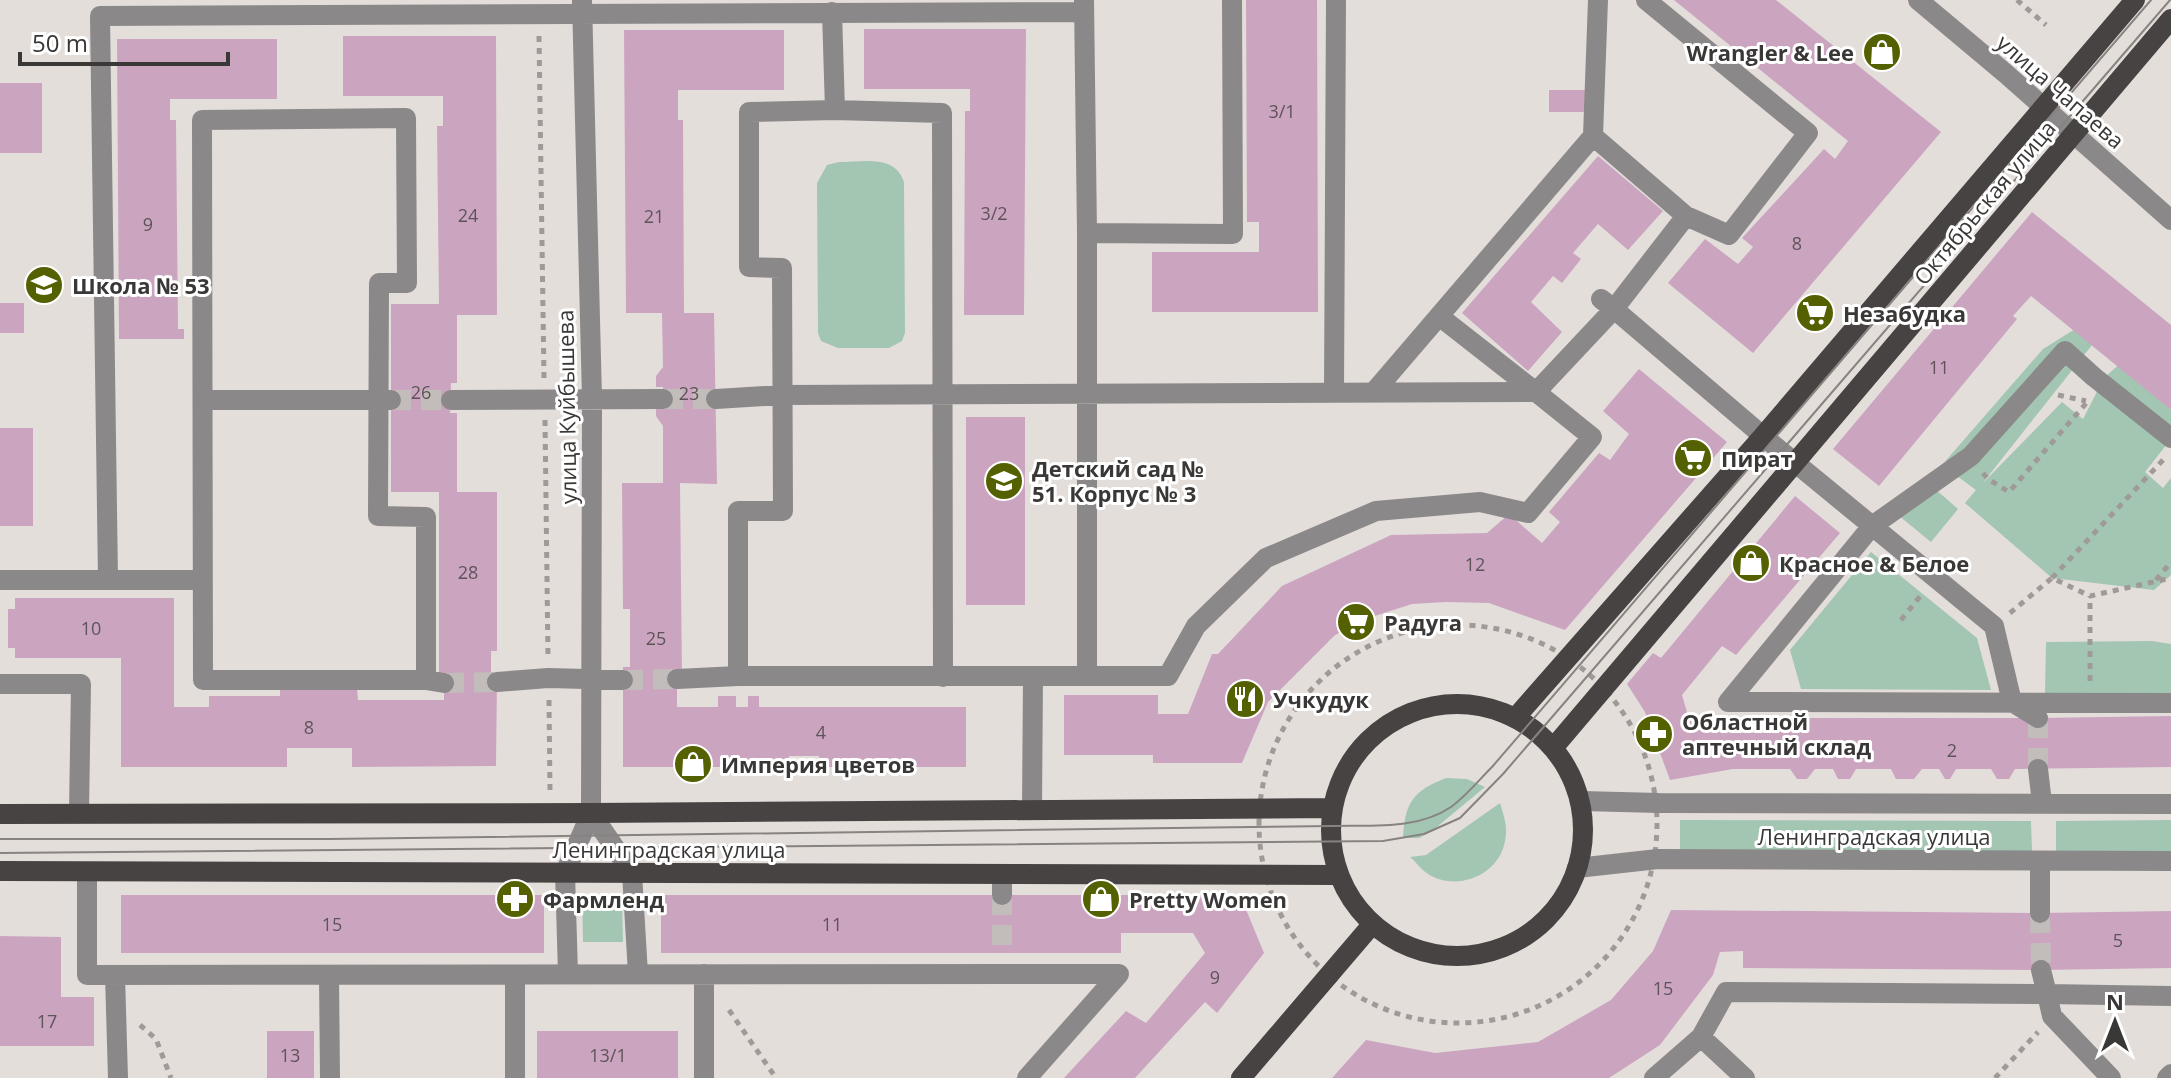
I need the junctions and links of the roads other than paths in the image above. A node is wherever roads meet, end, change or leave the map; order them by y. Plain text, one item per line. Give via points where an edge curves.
1 (1232, 0) edge
2 (1336, 0) edge
3 (1598, 0) edge
4 (1646, 0) edge
5 (1918, 0) edge
6 (2135, 0) edge
7 (944, 6) edge
8 (1084, 6) edge
9 (582, 7) edge
10 (832, 12) junction
11 (2171, 19) edge
12 (2044, 107) junction
13 (835, 110) junction
14 (2074, 134) junction
15 (1593, 136) junction
16 (1686, 216) junction
17 (2171, 220) edge
18 (1087, 233) junction
19 (1608, 304) junction
20 (1439, 316) junction
21 (1536, 392) junction
22 (1334, 393) junction
23 (1373, 393) junction
24 (1087, 394) junction
25 (781, 395) junction
26 (943, 396) junction
27 (592, 399) junction
28 (663, 399) tunnel mouth
29 (716, 399) tunnel mouth
30 (204, 400) junction
31 (385, 400) junction
32 (451, 400) tunnel mouth
33 (1763, 436) junction
34 (2171, 438) edge
35 (1795, 461) junction
36 (1872, 526) junction
37 (0, 580) edge
38 (108, 580) junction
39 (202, 580) junction
40 (738, 676) junction
41 (1033, 676) junction
42 (1087, 676) junction
43 (943, 677) junction
44 (591, 679) junction
45 (677, 679) tunnel mouth
46 (623, 680) tunnel mouth
47 (497, 682) tunnel mouth
48 (0, 684) edge
49 (2012, 702) junction
50 (2171, 703) edge
51 (1516, 717) junction
52 (2038, 718) dead end
53 (1554, 747) junction
54 (2038, 769) tunnel mouth
55 (1582, 801) junction
56 (2042, 803) junction
57 (2171, 804) edge
58 (1331, 808) junction
59 (1032, 809) junction
60 (79, 813) junction
61 (591, 813) junction
62 (0, 814) edge
63 (2040, 861) junction
64 (2171, 861) edge
65 (1577, 868) junction
66 (0, 871) edge
67 (87, 872) junction
68 (565, 873) junction
69 (632, 873) junction
70 (1338, 875) junction
71 (2040, 913) tunnel mouth
72 (1370, 927) junction
73 (1002, 953) tunnel mouth
74 (2041, 970) tunnel mouth
75 (568, 974) junction
76 (638, 974) junction
77 (704, 974) junction
78 (1002, 974) junction
79 (115, 975) junction
80 (329, 975) junction
81 (515, 975) junction
82 (2047, 994) junction
83 (2171, 996) edge
84 (1701, 1037) junction
85 (1742, 1077) edge
86 (118, 1078) edge
87 (330, 1078) edge
88 (515, 1078) edge
89 (704, 1078) edge
90 (1027, 1078) edge
91 (1241, 1078) edge
92 (1654, 1078) edge
93 (2111, 1078) edge

1 - 18 street via 1233,234
2 - 22 street
3 - 15 street
4 - 16 street via 1808,133 1729,235
5 - 12 street, улица Чапаева
6 - 12 main road, Октябрьская улица
7 - 8 street
7 - 10 street
8 - 18 street
9 - 10 street
9 - 27 street, улица Куйбышева
9 - 38 street via 539,13 100,16
10 - 13 street
11 - 14 main road, Октябрьская улица
12 - 14 street, улица Чапаева
12 - 33 main road, Октябрьская улица
13 - 25 street via 749,112 749,267 782,268
13 - 26 street via 942,113
14 - 17 street, улица Чапаева
14 - 35 main road, Октябрьская улица
15 - 16 street
15 - 20 street
16 - 19 street
18 - 24 street
19 - 21 street
19 - 33 street
20 - 21 street
20 - 23 street
21 - 23 street
21 - 42 street via 1592,437 1528,513 1480,502 1376,511 1266,558 1196,626 1168,676
22 - 23 street
22 - 24 street
24 - 26 street
24 - 42 street
25 - 26 street
25 - 29 street
25 - 40 street via 783,511 738,511
26 - 43 street
27 - 28 street
27 - 32 street
27 - 44 street, улица Куйбышева
30 - 31 street
30 - 31 street via 202,120 406,118 407,283 379,283
30 - 39 street
31 - 39 street via 378,516 426,517 435,681 203,680
33 - 35 street
33 - 51 main road, Октябрьская улица
34 - 36 street via 2065,351 1971,456
35 - 36 street
35 - 53 main road, Октябрьская улица
36 - 49 street via 1994,626
36 - 49 street via 1728,702
37 - 38 street
38 - 39 street
40 - 43 street
40 - 45 street
41 - 42 street
41 - 43 street
41 - 59 street
44 - 46 street
44 - 47 street
44 - 61 street, улица Куйбышева
48 - 60 street via 81,684
49 - 50 street
49 - 52 street
51 - 53 main road
51 - 58 main road via 1462,702 1403,714 1358,748
53 - 55 main road
54 - 56 street
55 - 56 street, Ленинградская улица
55 - 65 main road
56 - 57 street, Ленинградская улица
58 - 59 main road, Ленинградская улица
58 - 70 main road
59 - 61 main road, Ленинградская улица
60 - 61 main road, Ленинградская улица
60 - 62 main road, Ленинградская улица
61 - 68 street, улица Куйбышева
61 - 69 street
63 - 64 street, Ленинградская улица
63 - 65 street, Ленинградская улица via 1658,859
63 - 71 street
65 - 72 main road via 1554,916 1510,948 1436,958
66 - 67 main road, Ленинградская улица
67 - 68 main road, Ленинградская улица
67 - 79 street via 87,975
68 - 69 main road, Ленинградская улица
68 - 75 street
69 - 70 main road, Ленинградская улица via 1002,884
69 - 76 street
70 - 72 main road
72 - 91 main road
73 - 78 street
74 - 82 street
75 - 76 street
75 - 81 street
76 - 77 street
77 - 78 street
77 - 89 street
78 - 90 street via 1119,974
79 - 80 street
79 - 86 street
80 - 81 street
80 - 87 street
81 - 88 street
82 - 83 street
82 - 84 street via 1726,992
82 - 93 street via 2052,1016
84 - 85 street
84 - 92 street

